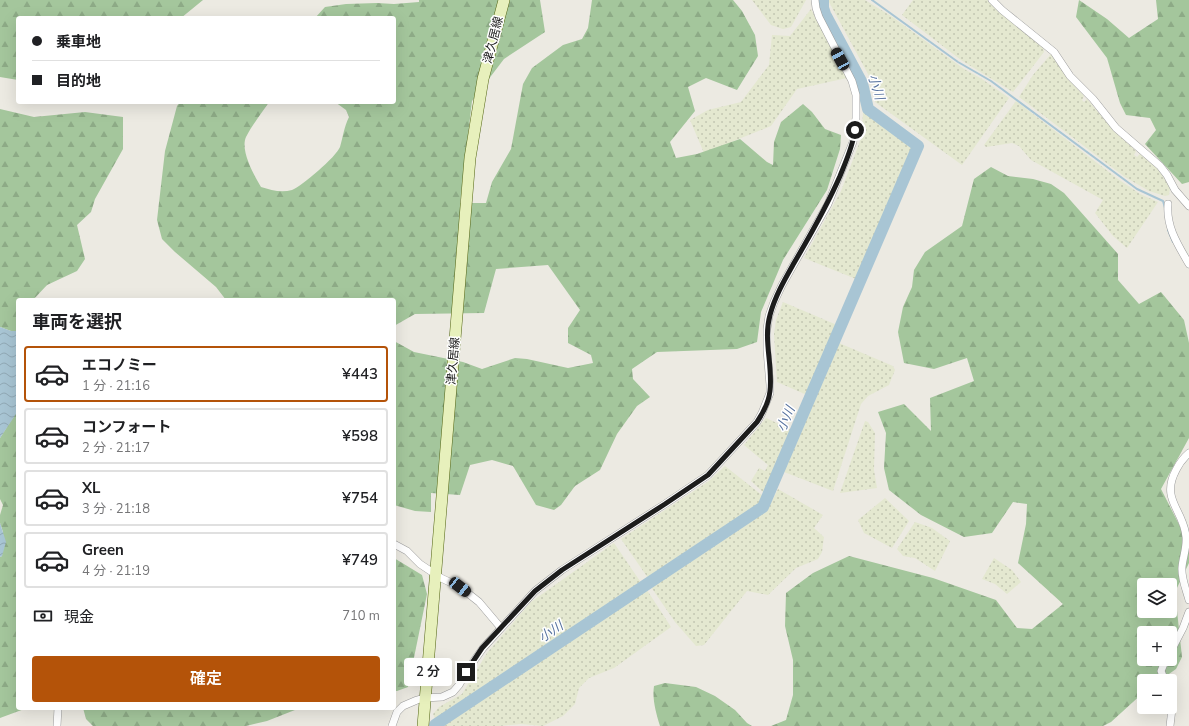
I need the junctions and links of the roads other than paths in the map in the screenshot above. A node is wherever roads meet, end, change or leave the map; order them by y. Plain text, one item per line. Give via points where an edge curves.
1 (504, 0) edge
2 (815, 0) edge
3 (992, 0) edge
4 (1168, 204) dead end
5 (1189, 206) edge
6 (1189, 264) edge
7 (1189, 453) edge
8 (396, 545) edge
9 (436, 574) junction
10 (1189, 600) edge
11 (1189, 612) edge
12 (501, 628) junction
13 (1177, 639) edge
14 (424, 698) junction
15 (58, 710) edge
16 (1171, 714) edge
17 (56, 726) edge
18 (392, 726) edge
19 (423, 726) edge
20 (1170, 726) edge

1 - 9 main road, 津久居線 via 483,79 470,158
2 - 12 street via 819,17 852,80 856,95 853,142 828,204 774,302 767,329 770,393 762,413 739,443 708,475 562,570 535,591
3 - 5 street via 1054,52 1070,76 1116,128 1160,166
4 - 6 street via 1172,235
7 - 10 street via 1178,466 1170,488 1186,533 1182,579
8 - 9 street
9 - 12 street via 460,587 479,602
9 - 14 main road, 津久居線
11 - 13 street
12 - 14 street via 482,648 453,692 442,697
14 - 18 street via 403,706 397,712
14 - 19 main road, 津久居線
15 - 17 street
16 - 20 street

